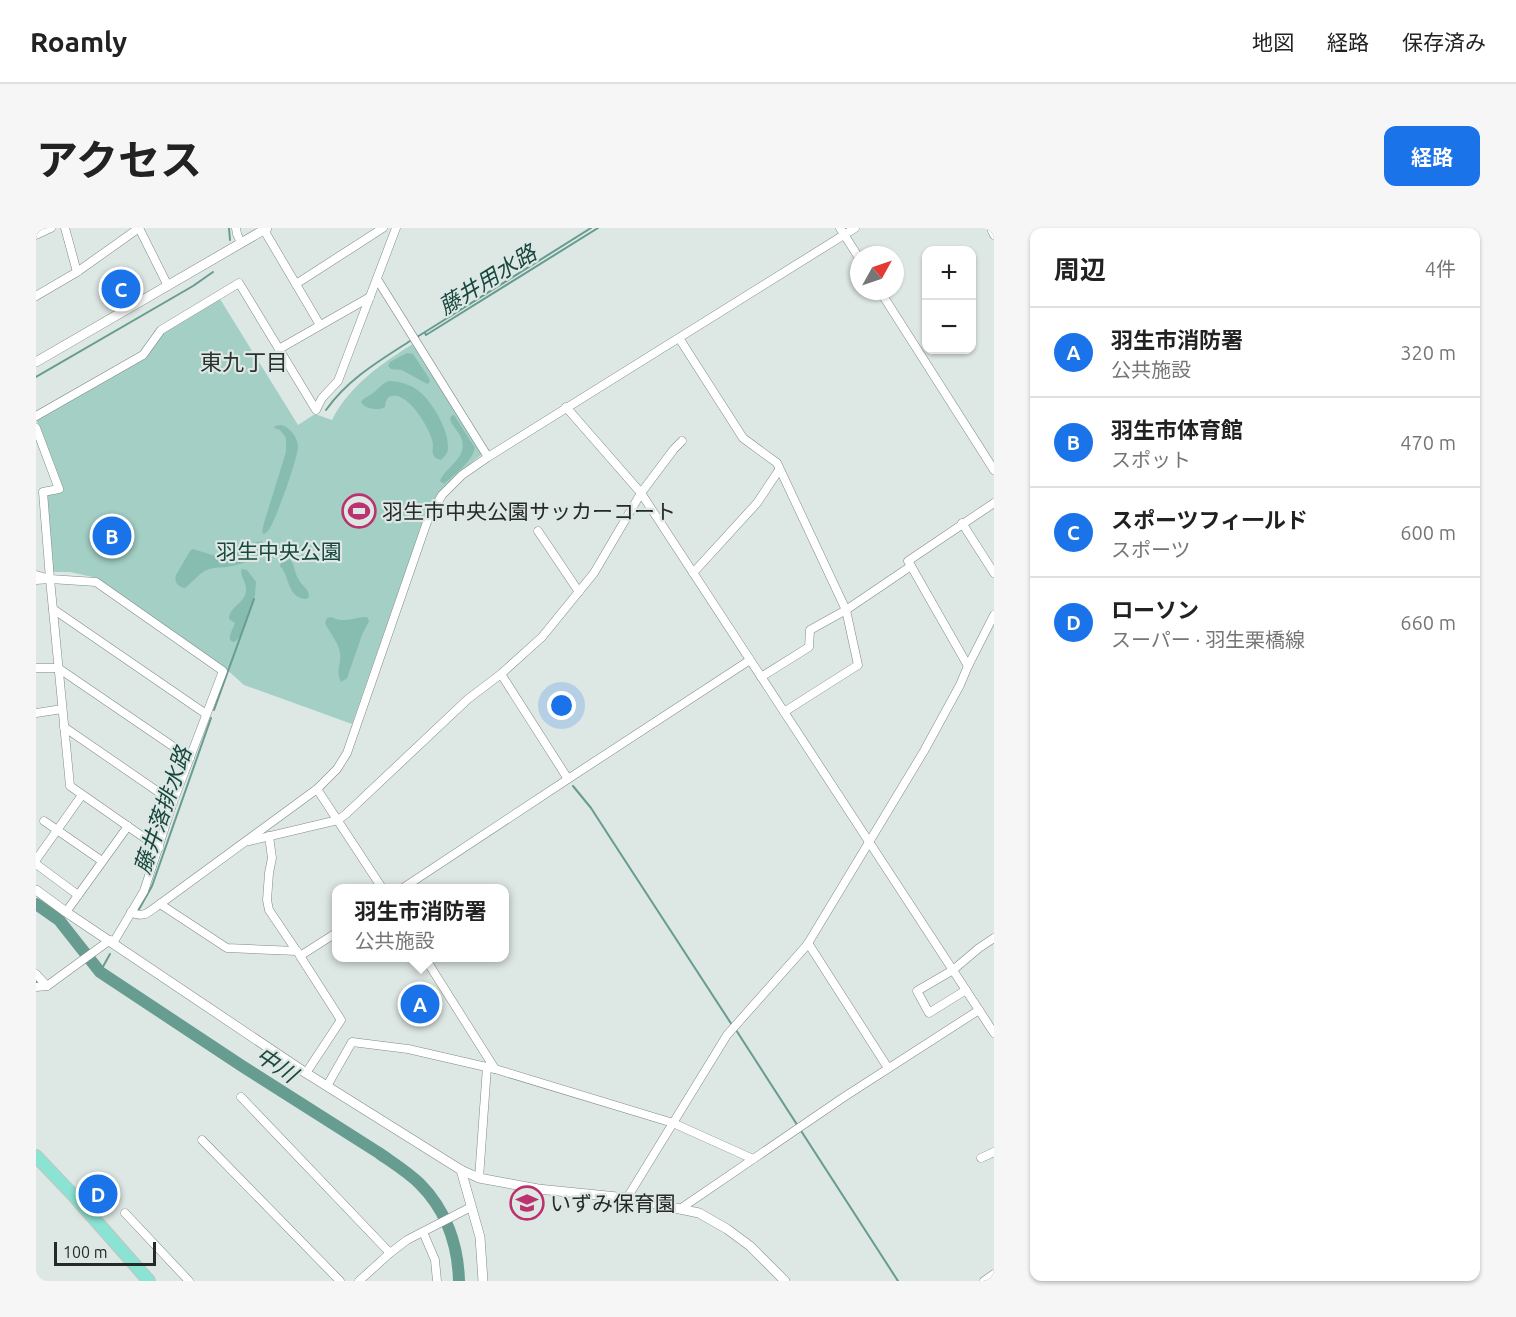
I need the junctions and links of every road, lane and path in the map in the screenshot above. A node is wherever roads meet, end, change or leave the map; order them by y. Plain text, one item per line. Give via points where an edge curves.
1 (51, 228) edge
2 (65, 228) edge
3 (139, 228) edge
4 (236, 228) edge
5 (383, 228) edge
6 (396, 228) edge
7 (855, 228) edge
8 (265, 229) edge
9 (994, 229) edge
10 (842, 231) edge
11 (36, 235) edge
12 (994, 235) edge
13 (241, 243) junction
14 (851, 246) edge
15 (77, 272) junction
16 (377, 279) junction
17 (296, 284) junction
18 (168, 286) junction
19 (36, 296) edge
20 (370, 297) junction
21 (886, 300) edge
22 (321, 326) junction
23 (679, 338) junction
24 (279, 349) junction
25 (36, 362) edge
26 (566, 407) junction
27 (36, 416) edge
28 (36, 428) edge
29 (682, 441) dead end
30 (488, 457) junction
31 (779, 470) junction
32 (994, 470) edge
33 (641, 493) junction
34 (994, 503) edge
35 (963, 523) junction
36 (538, 531) dead end
37 (911, 566) junction
38 (693, 573) junction
39 (994, 573) edge
40 (36, 575) edge
41 (50, 579) junction
42 (36, 580) edge
43 (579, 592) junction
44 (53, 609) junction
45 (846, 610) junction
46 (994, 615) edge
47 (750, 660) junction
48 (968, 666) junction
49 (36, 668) edge
50 (58, 668) junction
51 (501, 674) junction
52 (761, 677) junction
53 (62, 709) junction
54 (784, 712) junction
55 (36, 713) edge
56 (206, 714) junction
57 (64, 727) junction
58 (190, 758) junction
59 (568, 778) junction
60 (317, 789) junction
61 (82, 795) junction
62 (173, 802) junction
63 (338, 820) junction
64 (44, 821) dead end
65 (128, 826) junction
66 (57, 830) junction
67 (269, 836) junction
68 (243, 842) junction
69 (869, 843) junction
70 (159, 848) junction
71 (102, 861) junction
72 (36, 862) edge
73 (379, 884) edge
74 (410, 884) edge
75 (36, 890) edge
76 (78, 895) junction
77 (160, 904) junction
78 (66, 912) junction
79 (131, 912) junction
80 (332, 935) edge
81 (994, 938) edge
82 (111, 942) junction
83 (808, 943) junction
84 (299, 954) junction
85 (428, 962) edge
86 (953, 970) junction
87 (36, 974) edge
88 (47, 986) junction
89 (36, 987) edge
90 (966, 990) junction
91 (979, 1010) junction
92 (994, 1033) edge
93 (491, 1068) junction
94 (888, 1068) junction
95 (306, 1073) junction
96 (327, 1086) junction
97 (241, 1097) dead end
98 (673, 1123) junction
99 (202, 1140) dead end
100 (994, 1152) edge
101 (36, 1156) edge
102 (981, 1158) dead end
103 (753, 1159) junction
104 (36, 1166) edge
105 (461, 1170) junction
106 (478, 1178) junction
107 (627, 1198) junction
108 (467, 1209) junction
109 (680, 1209) junction
110 (125, 1214) dead end
111 (423, 1232) junction
112 (390, 1253) junction
113 (994, 1274) edge
114 (140, 1281) edge
115 (149, 1281) edge
116 (189, 1281) edge
117 (340, 1281) edge
118 (359, 1281) edge
119 (437, 1281) edge
120 (483, 1281) edge
121 (785, 1281) edge
122 (984, 1281) edge

1 - 11 street
2 - 15 street
3 - 15 street
3 - 18 street
4 - 13 street
5 - 17 street
6 - 16 street
7 - 10 street
8 - 13 street
8 - 17 street
9 - 12 street
10 - 14 street
10 - 23 street
13 - 18 street
15 - 19 street
16 - 20 street
16 - 30 street
17 - 22 street
18 - 25 street
20 - 22 street
20 - 24 street via 338,381 316,410
21 - 32 street
22 - 24 street
23 - 26 street
23 - 31 street via 743,438 777,463
24 - 27 street via 239,283 162,330 143,355
26 - 30 street
26 - 33 street
28 - 41 street via 59,489 43,492
29 - 33 street
30 - 60 street via 442,495 428,519 347,753
31 - 38 street via 757,503
31 - 45 street
33 - 38 street
33 - 43 street
34 - 35 street
35 - 37 street via 908,561
35 - 39 street
36 - 43 street
37 - 45 street
37 - 48 street
38 - 47 street
40 - 41 street
41 - 42 street
41 - 44 street
41 - 56 street via 96,582 223,671
43 - 51 street via 542,637
44 - 50 street
44 - 56 street
45 - 52 street via 810,630 809,647
45 - 54 street via 858,665
46 - 48 street
47 - 52 street
47 - 59 street
48 - 69 street via 924,751
49 - 50 street
50 - 53 street
50 - 58 street
51 - 59 street
51 - 63 street via 468,699
52 - 54 street
53 - 55 street
53 - 57 street
54 - 69 street
56 - 58 street
57 - 61 street via 70,786
57 - 62 street
58 - 62 street
59 - 74 street
60 - 63 street
60 - 68 street
61 - 65 street
61 - 66 street
62 - 70 street
63 - 67 street
63 - 73 street
64 - 66 street
65 - 70 street
65 - 71 street
66 - 71 street
66 - 72 street
67 - 68 street
67 - 84 street via 269,910
68 - 77 street
69 - 83 street
69 - 86 street
70 - 79 street via 144,891
71 - 76 street
72 - 76 street
75 - 78 street
76 - 78 street
77 - 79 street via 143,915
77 - 84 street via 227,948
78 - 82 street
79 - 82 street
80 - 84 street
81 - 86 street
82 - 88 street
82 - 95 street
83 - 94 street
83 - 98 street via 727,1035
84 - 95 street via 341,1020
85 - 93 street
86 - 90 street
86 - 90 street via 917,991 929,1012
87 - 88 street
88 - 89 street
90 - 91 street
91 - 92 street
91 - 94 street
93 - 96 street via 408,1049 352,1042
93 - 98 street
93 - 106 street
94 - 103 street
95 - 96 street
96 - 105 street
97 - 112 street
98 - 103 street
98 - 107 street
99 - 117 street
100 - 102 street
101 - 115 main road
103 - 109 street
104 - 114 main road
105 - 106 street
105 - 108 street
106 - 107 street
107 - 109 street
108 - 111 street
108 - 120 street via 480,1237
109 - 121 street via 699,1213 727,1229
110 - 116 street
111 - 112 street
111 - 119 street via 435,1260
112 - 118 street
113 - 122 street

